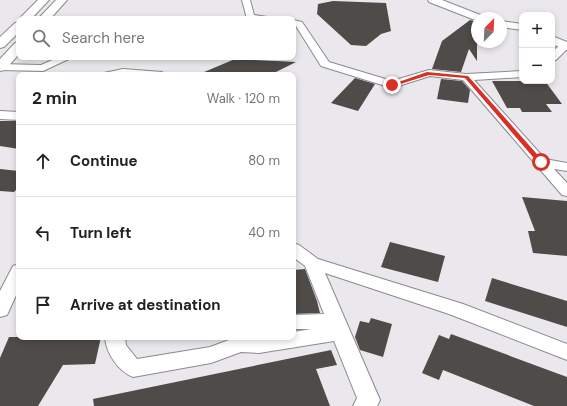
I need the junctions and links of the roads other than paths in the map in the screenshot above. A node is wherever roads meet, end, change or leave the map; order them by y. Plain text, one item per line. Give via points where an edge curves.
1 (44, 0) edge
2 (62, 0) edge
3 (246, 0) edge
4 (433, 0) edge
5 (471, 15) edge
6 (28, 16) edge
7 (47, 16) edge
8 (250, 16) edge
9 (296, 24) edge
10 (507, 25) edge
11 (519, 27) edge
12 (14, 34) edge
13 (555, 41) edge
14 (0, 44) edge
15 (566, 46) edge
16 (16, 49) edge
17 (555, 55) edge
18 (61, 60) edge
19 (0, 68) edge
20 (31, 72) edge
21 (519, 74) edge
22 (466, 77) junction
23 (0, 115) edge
24 (16, 116) edge
25 (541, 162) junction
26 (567, 167) edge
27 (567, 192) edge
28 (296, 251) edge
29 (312, 263) junction
30 (16, 276) edge
31 (0, 310) edge
32 (296, 322) edge
33 (338, 326) junction
34 (296, 336) edge
35 (115, 340) edge
36 (280, 340) edge
37 (567, 352) edge
38 (364, 406) edge

1 - 6 street
2 - 7 street
3 - 8 street
4 - 5 street
9 - 22 street via 299,24 325,64 392,85 429,73
10 - 11 street
12 - 14 street
13 - 15 street
15 - 17 street
16 - 19 street
18 - 19 street via 43,68
19 - 20 street
21 - 22 street
22 - 25 street
23 - 24 street
25 - 26 street
25 - 27 street
28 - 29 street
29 - 33 street
29 - 37 street via 456,309
30 - 31 street
32 - 33 street
33 - 34 street
33 - 38 street via 369,400
35 - 36 street via 116,348 133,368 211,355 240,344 259,345

